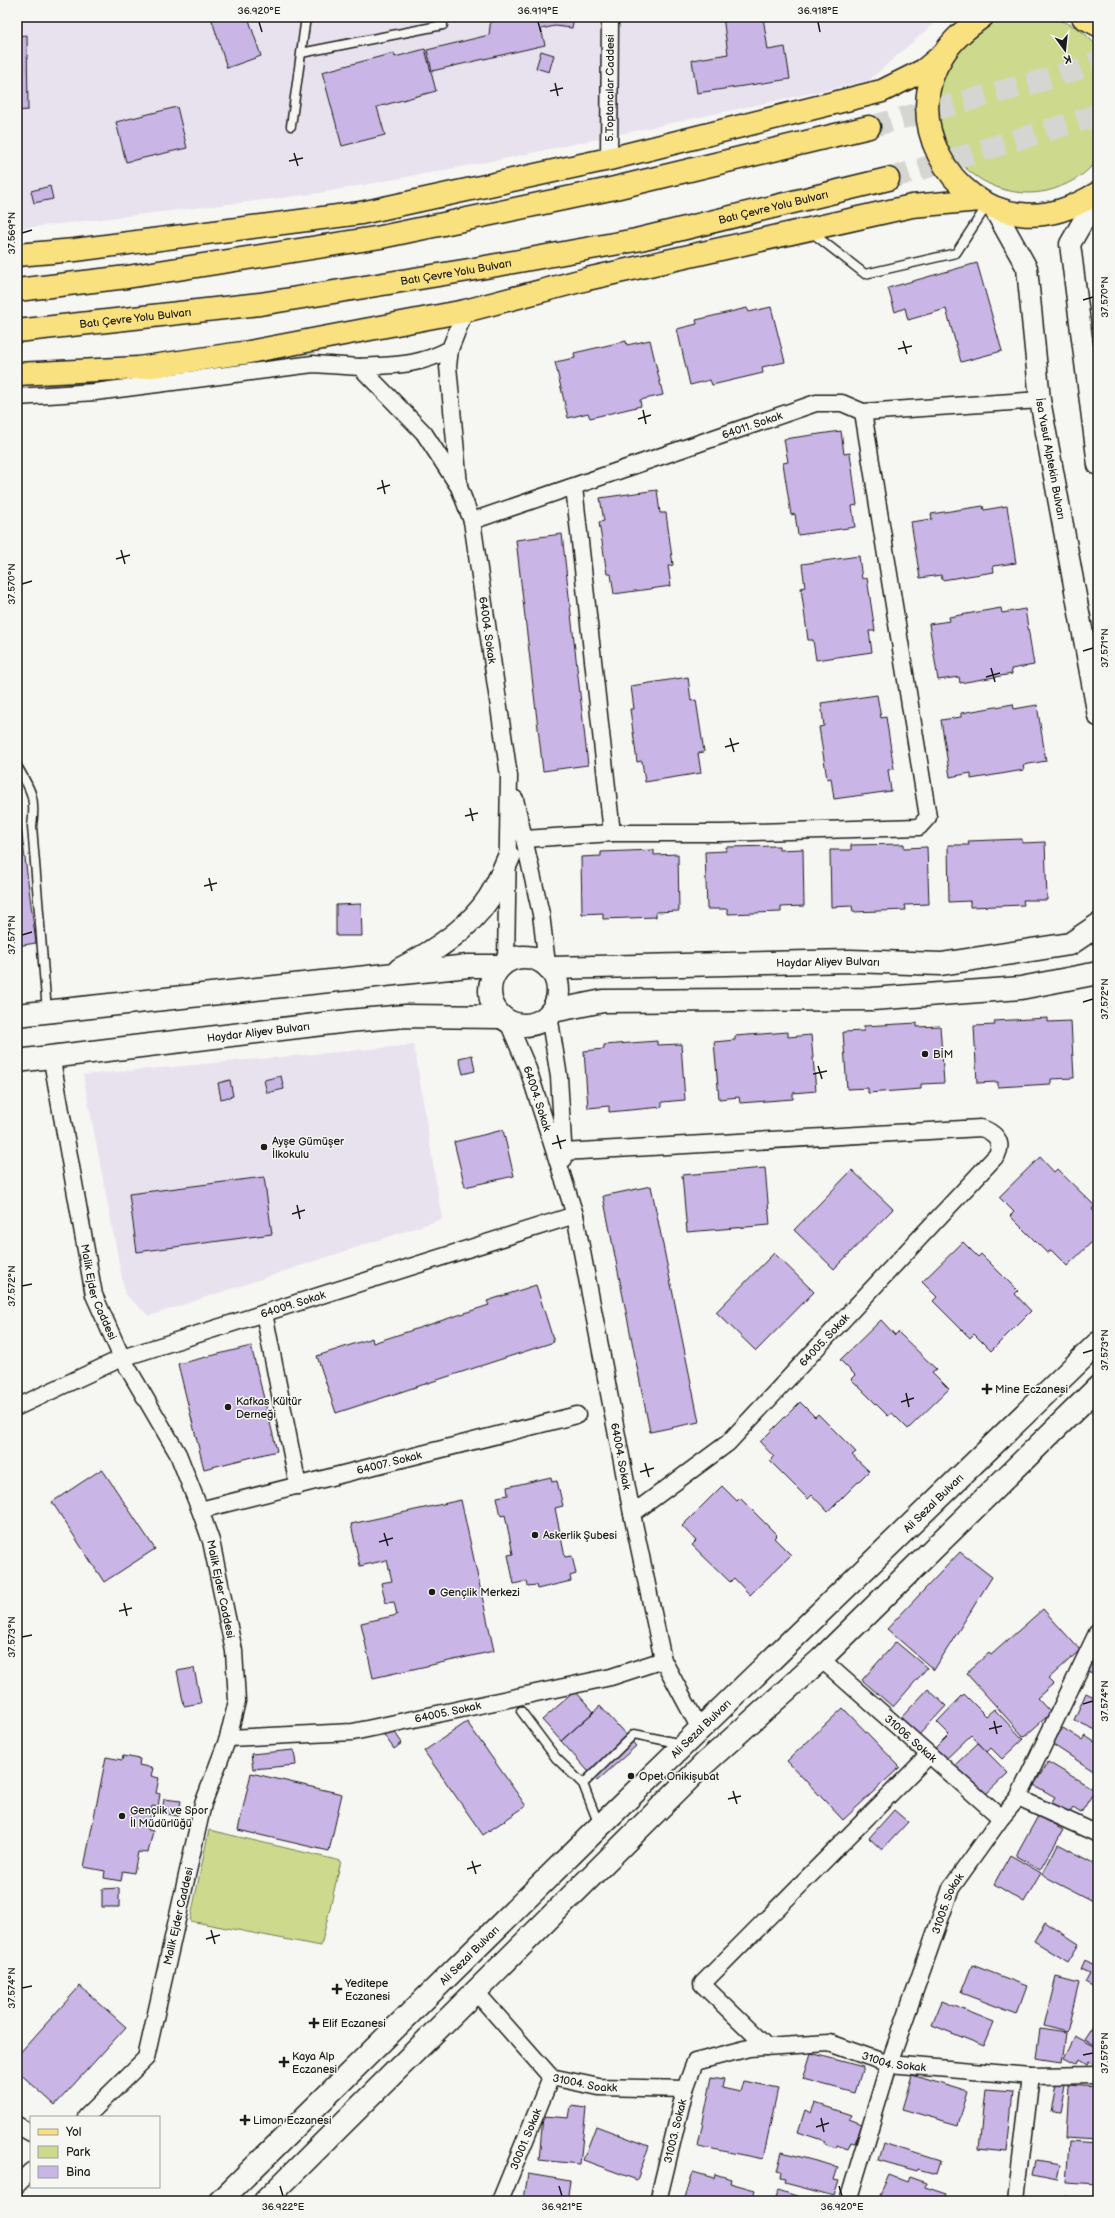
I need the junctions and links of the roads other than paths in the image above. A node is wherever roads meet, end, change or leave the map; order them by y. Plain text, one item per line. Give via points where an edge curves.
1 (306, 17) edge
2 (610, 17) edge
3 (982, 17) edge
4 (1083, 17) edge
5 (443, 25) dead end
6 (1098, 25) edge
7 (963, 26) edge
8 (301, 53) junction
9 (942, 55) junction
10 (291, 126) dead end
11 (869, 127) tunnel mouth
12 (609, 159) junction
13 (888, 179) tunnel mouth
14 (1098, 194) edge
15 (987, 204) junction
16 (808, 231) junction
17 (17, 255) edge
18 (17, 290) edge
19 (465, 311) junction
20 (17, 331) edge
21 (450, 350) junction
22 (360, 367) junction
23 (17, 374) edge
24 (17, 397) edge
25 (1040, 400) junction
26 (863, 412) junction
27 (1094, 417) edge
28 (1098, 465) edge
29 (459, 487) junction
30 (574, 487) junction
31 (472, 521) junction
32 (1098, 716) edge
33 (17, 766) edge
34 (510, 776) junction
35 (612, 833) junction
36 (525, 839) junction
37 (509, 857) junction
38 (1098, 925) edge
39 (503, 964) junction
40 (549, 966) junction
41 (1098, 973) edge
42 (390, 974) junction
43 (47, 1012) junction
44 (551, 1013) junction
45 (17, 1015) edge
46 (505, 1020) junction
47 (51, 1055) junction
48 (17, 1060) edge
49 (563, 1152) junction
50 (564, 1176) junction
51 (575, 1215) junction
52 (264, 1313) junction
53 (1098, 1343) edge
54 (122, 1358) junction
55 (1098, 1387) edge
56 (17, 1407) edge
57 (577, 1416) dead end
58 (298, 1486) junction
59 (200, 1510) junction
60 (632, 1514) junction
61 (1098, 1631) edge
62 (820, 1659) junction
63 (663, 1660) junction
64 (522, 1711) dead end
65 (700, 1729) junction
66 (228, 1738) junction
67 (684, 1744) junction
68 (929, 1755) junction
69 (583, 1784) junction
70 (1018, 1798) junction
71 (1001, 1818) junction
72 (600, 1826) junction
73 (1098, 1834) edge
74 (476, 1992) junction
75 (767, 2047) junction
76 (695, 2062) joint
77 (889, 2064) junction
78 (1098, 2075) edge
79 (1031, 2076) junction
80 (551, 2077) junction
81 (685, 2089) junction
82 (87, 2116) edge
83 (17, 2125) edge
84 (30, 2132) edge
85 (30, 2173) edge
86 (17, 2185) edge
87 (220, 2201) edge
88 (265, 2201) edge
89 (500, 2201) edge
90 (658, 2201) edge
91 (848, 2201) edge
92 (1016, 2201) edge

1 - 8 lane
2 - 12 street, 5.Toptancılar Caddesi
3 - 7 main road
4 - 6 main road
5 - 8 lane
7 - 9 main road
8 - 10 lane
9 - 12 main road via 924,70 882,91
9 - 15 main road via 932,80 928,111 932,141 946,169 967,192
11 - 18 main road via 615,188 381,237 128,277
12 - 17 main road via 361,213
13 - 20 main road, Batı Çevre Yolu Bulvarı via 636,240 469,270 260,304
14 - 15 main road via 1075,207 1048,214 1020,214
14 - 27 street via 1070,244
15 - 16 main road via 912,206
15 - 16 lane via 956,253 865,274
15 - 25 street, İsa Yusuf Alptekin Bulvarı via 1027,268
16 - 19 main road via 587,278
19 - 21 street
19 - 23 main road via 249,352 145,367
21 - 22 street via 415,364
21 - 29 street via 448,366
22 - 24 street via 314,364 95,392
22 - 29 street via 424,433
25 - 26 street, 64011. Sokak
25 - 32 street, İsa Yusuf Alptekin Bulvarı
26 - 30 street, 64011. Sokak via 842,403 816,403
26 - 35 street via 928,817 919,827 724,833
27 - 28 street
29 - 31 street, 64004. Sokak
30 - 31 street, 64011. Sokak
30 - 35 street
31 - 34 street, 64004. Sokak
33 - 43 lane via 32,791 32,826
34 - 36 street, 64004. Sokak
34 - 37 street, 64004. Sokak
35 - 36 street
36 - 40 street, 64004. Sokak via 542,914
37 - 39 street, 64004. Sokak
37 - 42 main road via 489,899 464,926 434,952
38 - 40 main road, Haydar Aliyev Bulvarı via 1070,944 941,964 850,961
39 - 40 main road via 526,956
39 - 42 main road
39 - 46 main road via 495,973 490,991 495,1010
40 - 44 main road via 559,985 557,1003
41 - 44 main road via 1021,988 872,999 603,1000
42 - 43 main road
43 - 45 main road
44 - 46 main road via 540,1022 530,1025
44 - 49 street, 64004. Sokak via 559,1077
46 - 47 main road, Haydar Aliyev Bulvarı via 406,1016
46 - 50 street, 64004. Sokak via 528,1069
47 - 48 main road, Haydar Aliyev Bulvarı
47 - 54 street, Malik Ejder Caddesi via 94,1295
49 - 50 street, 64004. Sokak
49 - 60 street, 64005. Sokak via 981,1128 992,1132 1000,1142 997,1155 728,1443
50 - 51 street, 64004. Sokak
51 - 52 street, 64009. Sokak
51 - 60 street, 64004. Sokak
52 - 54 street, 64009. Sokak
52 - 58 street
53 - 65 main road, Ali Sezal Bulvarı
54 - 56 street, 64009. Sokak
54 - 59 street, Malik Ejder Caddesi via 178,1454
55 - 62 main road
57 - 58 street, 64007. Sokak
58 - 59 street, 64007. Sokak
59 - 66 street, Malik Ejder Caddesi via 211,1541 234,1651 237,1701
60 - 63 street, 64004. Sokak
61 - 70 street, 31005. Sokak
62 - 68 street, 31006. Sokak
62 - 74 main road via 703,1765
63 - 65 street, 64004. Sokak
63 - 66 street, 64005. Sokak via 611,1677 353,1732
64 - 69 lane via 556,1758
65 - 67 main road, Ali Sezal Bulvarı
66 - 82 street, Malik Ejder Caddesi via 203,1804 146,2058
67 - 69 lane via 634,1734
67 - 72 main road, Ali Sezal Bulvarı
68 - 71 street, 31006. Sokak
68 - 75 street via 702,1984
69 - 72 lane
70 - 71 street, 31005. Sokak
70 - 73 street
71 - 77 street, 31005. Sokak via 951,1888
72 - 87 main road, Ali Sezal Bulvarı
74 - 80 street, 31004. Soakk
74 - 88 main road
75 - 76 street, 31004. Sokak via 748,2048
75 - 77 street, 31004. Sokak via 829,2043
76 - 81 street, 31003. Sokak
77 - 79 street, 31004. Sokak
77 - 91 street, 31005. Sokak
78 - 79 street, 31004. Sokak
79 - 92 street
80 - 81 street, 31004. Soakk via 599,2087
80 - 89 street, 30001. Sokak
81 - 90 street, 31003. Sokak
83 - 84 street
85 - 86 street

